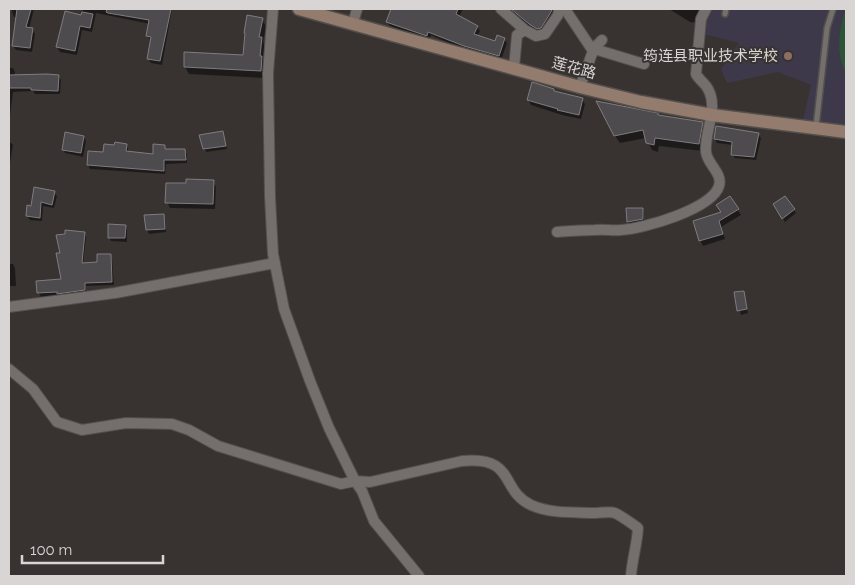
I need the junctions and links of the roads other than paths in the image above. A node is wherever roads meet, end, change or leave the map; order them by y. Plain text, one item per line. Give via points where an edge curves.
1 (273, 9) edge
2 (299, 9) edge
3 (357, 9) edge
4 (501, 9) edge
5 (562, 9) edge
6 (706, 9) edge
7 (833, 9) edge
8 (353, 23) junction
9 (525, 30) junction
10 (602, 40) dead end
11 (593, 50) junction
12 (644, 64) dead end
13 (514, 68) junction
14 (580, 87) junction
15 (712, 115) junction
16 (816, 128) junction
17 (846, 132) edge
18 (557, 232) dead end
19 (274, 262) junction
20 (9, 308) edge
21 (9, 369) edge
22 (355, 481) junction
23 (419, 576) edge
24 (631, 576) edge

1 - 19 street via 268,73
2 - 8 main road, 莲花路
3 - 8 street
4 - 9 street
5 - 9 street via 545,34 536,36
5 - 11 street
6 - 15 street via 701,19 696,74 708,88
7 - 16 lane via 827,28
8 - 13 main road, 莲花路
9 - 13 street via 517,35
10 - 11 street
11 - 12 street
11 - 14 street
13 - 14 main road, 莲花路
14 - 15 main road, 莲花路
15 - 16 main road, 莲花路
15 - 18 street via 706,154 719,179 719,187 712,196 681,215 637,227
16 - 17 main road, 莲花路
19 - 20 street via 124,291
19 - 22 street via 284,309 310,381
21 - 22 street via 34,389 57,422 82,430 126,423 172,424 218,446 275,464 341,484
22 - 23 street via 374,521
22 - 24 street via 370,482 462,461 478,459 492,463 530,505 548,511 614,513 638,528

